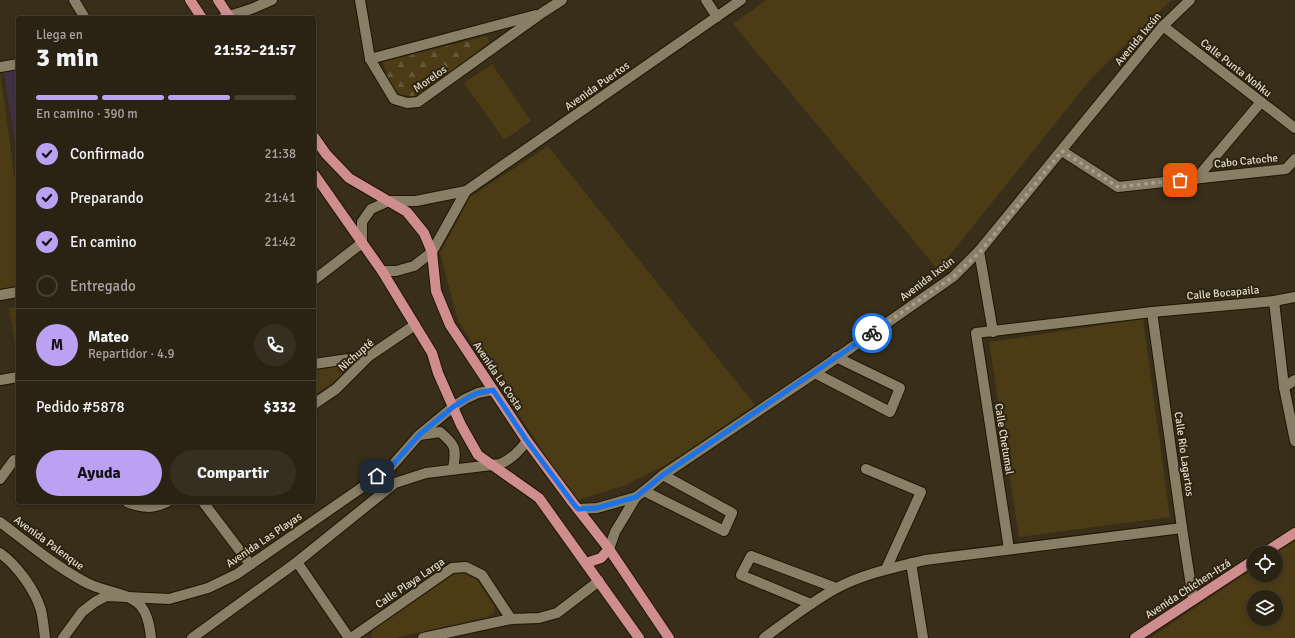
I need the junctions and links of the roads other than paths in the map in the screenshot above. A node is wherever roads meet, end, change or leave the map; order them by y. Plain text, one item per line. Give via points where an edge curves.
1 (74, 0) edge
2 (190, 0) edge
3 (218, 0) edge
4 (272, 0) edge
5 (360, 0) edge
6 (562, 0) edge
7 (706, 0) edge
8 (741, 0) edge
9 (1190, 0) edge
10 (542, 13) junction
11 (83, 16) edge
12 (201, 16) edge
13 (226, 16) edge
14 (230, 16) edge
15 (717, 17) junction
16 (1163, 26) junction
17 (370, 59) junction
18 (16, 64) edge
19 (0, 67) edge
20 (1261, 102) junction
21 (1295, 128) edge
22 (316, 140) edge
23 (1062, 151) junction
24 (1295, 159) edge
25 (316, 177) edge
26 (1196, 179) junction
27 (466, 191) junction
28 (389, 201) junction
29 (362, 243) junction
30 (432, 252) junction
31 (980, 252) junction
32 (382, 271) junction
33 (316, 278) edge
34 (16, 292) edge
35 (0, 295) edge
36 (1295, 297) edge
37 (1274, 301) junction
38 (1152, 312) junction
39 (414, 325) junction
40 (993, 332) junction
41 (976, 333) joint
42 (369, 356) junction
43 (836, 357) junction
44 (316, 364) edge
45 (815, 373) junction
46 (16, 377) edge
47 (0, 380) edge
48 (1295, 380) edge
49 (1284, 387) junction
50 (493, 390) junction
51 (316, 403) edge
52 (453, 407) junction
53 (419, 435) junction
54 (527, 441) junction
55 (1295, 441) edge
56 (16, 460) edge
57 (492, 466) junction
58 (453, 469) junction
59 (866, 469) dead end
60 (663, 475) junction
61 (0, 479) edge
62 (640, 494) junction
63 (131, 504) edge
64 (163, 504) edge
65 (205, 504) edge
66 (578, 509) junction
67 (0, 522) edge
68 (1182, 528) junction
69 (1295, 533) edge
70 (1275, 546) edge
71 (609, 549) junction
72 (1009, 549) junction
73 (0, 553) edge
74 (297, 562) junction
75 (586, 563) junction
76 (911, 563) junction
77 (250, 564) junction
78 (1247, 564) edge
79 (886, 569) junction
80 (599, 581) junction
81 (836, 588) junction
82 (126, 597) junction
83 (1194, 598) junction
84 (811, 604) junction
85 (511, 619) junction
86 (45, 638) edge
87 (63, 638) edge
88 (151, 638) edge
89 (192, 638) edge
90 (350, 638) edge
91 (423, 638) edge
92 (639, 638) edge
93 (669, 638) edge
94 (764, 638) edge
95 (923, 638) edge
96 (1135, 638) edge

1 - 11 street
2 - 12 main road
3 - 13 main road
4 - 14 street
5 - 17 street, Morelos
6 - 10 street, Morelos
7 - 15 street
8 - 15 street, Avenida Puertos
9 - 16 street, Avenida Ixcún
10 - 17 street
10 - 17 street, Morelos via 418,102 394,100
15 - 27 street, Avenida Puertos
16 - 20 street, Calle Punta Nohku
16 - 23 street, Avenida Ixcún
18 - 19 street
20 - 21 street, Calle Punta Nohku
20 - 26 street
22 - 28 main road, Avenida La Costa via 349,178
23 - 26 street, Cabo Catoche via 1118,187
23 - 31 street, Avenida Ixcún
24 - 26 street, Cabo Catoche via 1286,169
25 - 29 main road
27 - 28 street, Avenida Puertos via 416,201
27 - 30 street, Avenida Puertos
28 - 29 street, Avenida Puertos via 371,209 362,222
28 - 30 main road, Avenida La Costa via 407,212 424,233
29 - 32 main road
29 - 33 street
30 - 32 street, Avenida Puertos via 414,266 396,271
30 - 50 main road, Avenida La Costa via 436,292 450,325
31 - 40 street
31 - 43 street, Avenida Ixcún via 953,277
32 - 39 main road
34 - 35 street
36 - 37 street, Calle Bocapaila
37 - 38 street, Calle Bocapaila
37 - 49 street
38 - 40 street, Calle Bocapaila
38 - 68 street, Calle Río Lagartos
39 - 42 street, Nichupté
39 - 52 main road via 432,353
40 - 41 street, Calle Bocapaila
41 - 72 street, Calle Chetumal
42 - 44 street
42 - 51 street, Nichupté via 336,389
43 - 45 street, Avenida Ixcún
43 - 45 street via 900,388 890,412
45 - 60 street, Avenida Ixcún
46 - 47 street
48 - 49 street
49 - 55 street
50 - 52 street, Avenida Las Playas via 478,393
50 - 54 main road, Avenida La Costa
52 - 53 street, Avenida Las Playas
52 - 57 main road via 478,455
53 - 58 street via 440,432 451,441 456,452
53 - 77 street, Avenida Las Playas via 390,468
54 - 57 street via 512,458
54 - 66 main road, Avenida La Costa
56 - 61 street
57 - 58 street
57 - 75 main road via 539,498
58 - 74 street via 426,473 395,483
59 - 79 street via 921,492
60 - 62 street, Avenida Ixcún
60 - 62 street via 732,513 724,532
62 - 66 street, Avenida Ixcún via 597,508
62 - 71 street, Avenida Ixcún via 615,532
63 - 64 street via 138,507 157,507
65 - 77 street
66 - 71 main road, Avenida La Costa
67 - 82 street, Avenida Palenque via 87,584
68 - 72 street
68 - 83 street, Calle Río Lagartos
69 - 70 main road
71 - 75 main road via 600,558
71 - 93 main road, Avenida La Costa
72 - 76 street
73 - 86 street via 21,574 34,593 41,610
74 - 89 street
74 - 90 street
75 - 80 main road
76 - 79 street
76 - 95 street
77 - 82 street, Avenida Las Playas via 238,574 208,588 169,599
78 - 83 main road, Avenida Chichen-Itzá
79 - 81 street
80 - 85 street via 557,614 539,618
80 - 92 main road
81 - 84 street
81 - 84 street via 751,556 742,576
82 - 87 street, Avenida Las Playas via 106,596 95,602 82,612
82 - 88 street, Avenida Palenque via 142,608
83 - 96 main road, Avenida Chichen-Itzá
84 - 94 street
85 - 90 street, Calle Playa Larga via 482,575 466,567 452,568
85 - 91 street

